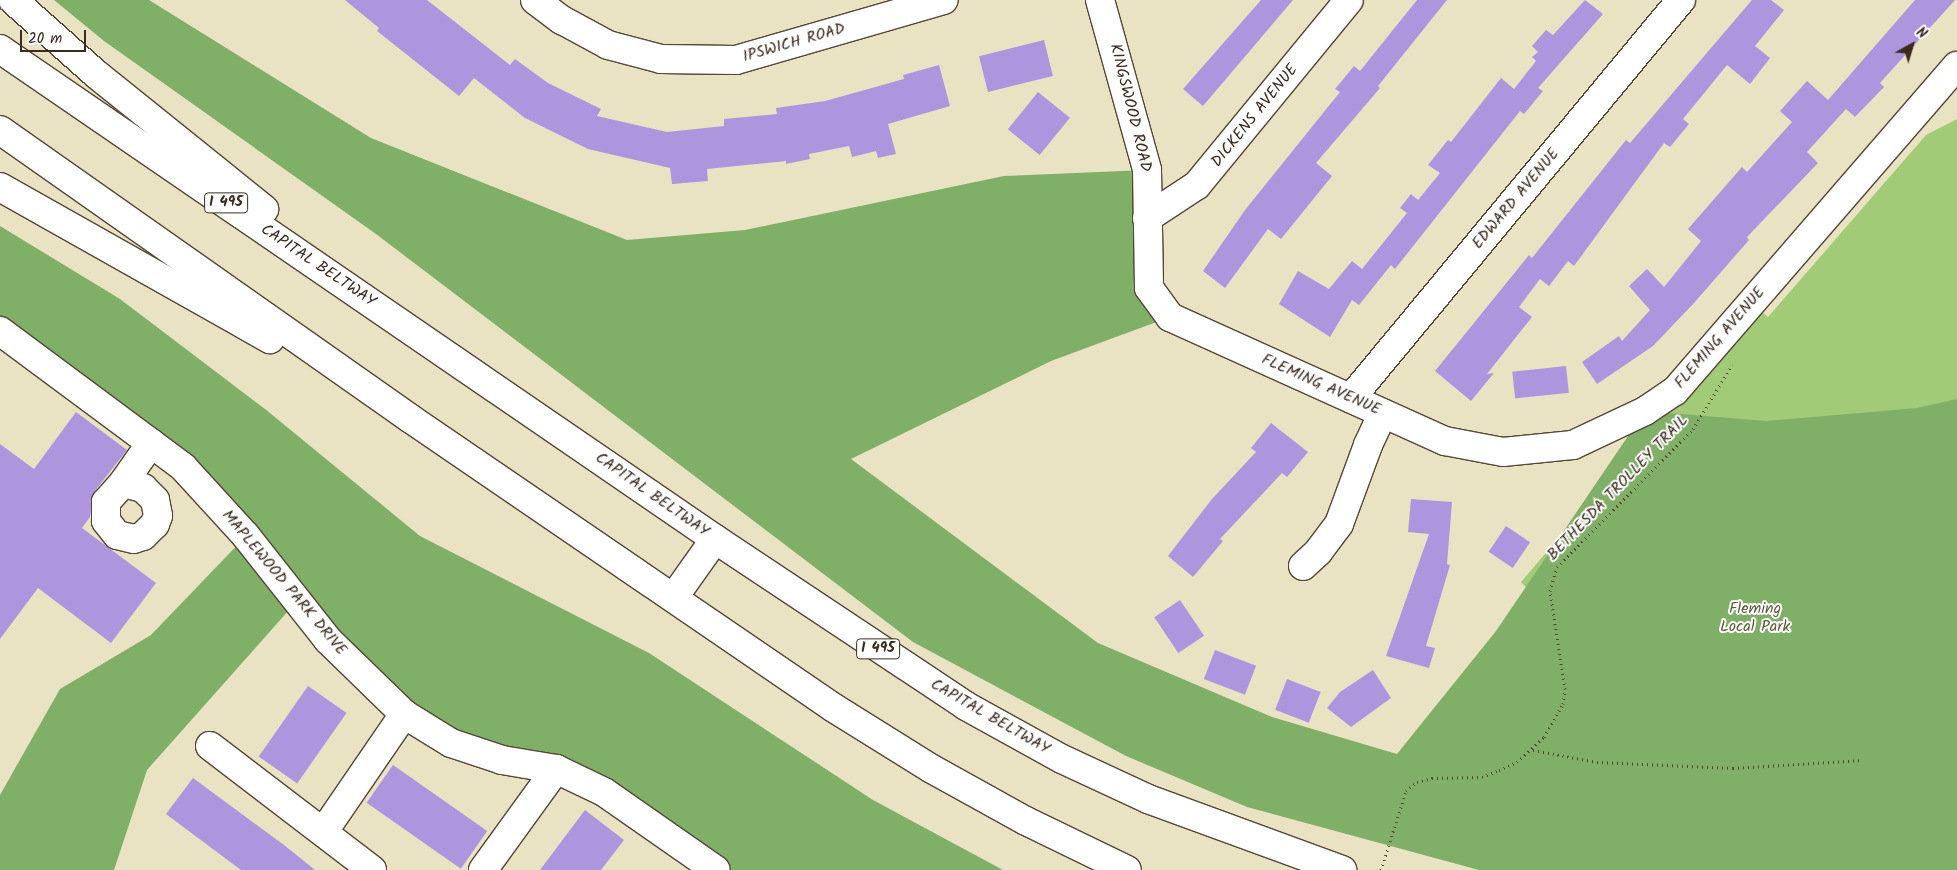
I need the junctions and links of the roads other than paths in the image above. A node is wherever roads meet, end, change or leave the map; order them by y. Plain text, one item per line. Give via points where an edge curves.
1 (13, 0) edge
2 (535, 0) edge
3 (944, 0) edge
4 (1100, 0) edge
5 (1349, 0) edge
6 (1681, 0) edge
7 (0, 50) edge
8 (1957, 66) edge
9 (0, 130) edge
10 (0, 186) edge
11 (1147, 218) junction
12 (0, 331) edge
13 (452, 357) junction
14 (1351, 398) junction
15 (1383, 413) junction
16 (411, 419) junction
17 (152, 443) junction
18 (123, 483) dead end
19 (715, 539) junction
20 (1303, 566) dead end
21 (674, 597) junction
22 (404, 714) junction
23 (210, 746) dead end
24 (556, 769) junction
25 (324, 831) junction
26 (372, 870) edge
27 (483, 870) edge
28 (716, 870) edge
29 (1127, 870) edge
30 (1342, 870) edge

1 - 13 main road via 145,114
2 - 3 main road, IPSWICH ROAD via 562,20 608,45 661,59 736,60
4 - 11 main road, KINGSWOOD ROAD via 1147,170
5 - 11 main road, DICKENS AVENUE via 1203,178
6 - 14 main road, EDWARD AVENUE
7 - 13 main road, CAPITAL BELTWAY / I 495
8 - 15 main road, FLEMING AVENUE via 1675,391 1645,411 1573,445 1503,452 1445,441
9 - 16 main road
10 - 16 main road
11 - 14 main road, FLEMING AVENUE via 1149,288 1170,317
12 - 17 main road, MAPLEWOOD PARK DRIVE
13 - 19 main road, CAPITAL BELTWAY / I 495
14 - 15 main road, FLEMING AVENUE
15 - 20 main road via 1339,524
16 - 21 main road
17 - 18 main road
17 - 22 main road, MAPLEWOOD PARK DRIVE via 183,467 246,536 328,640
19 - 21 main road
19 - 30 main road, CAPITAL BELTWAY / I 495 via 966,706 1062,758 1148,799
21 - 29 main road via 834,708 932,769 1026,821
22 - 24 main road, MAPLEWOOD PARK DRIVE via 451,743 502,760
22 - 25 main road
23 - 25 main road
24 - 27 main road
24 - 28 main road, MAPLEWOOD PARK DRIVE via 604,792
25 - 26 main road

